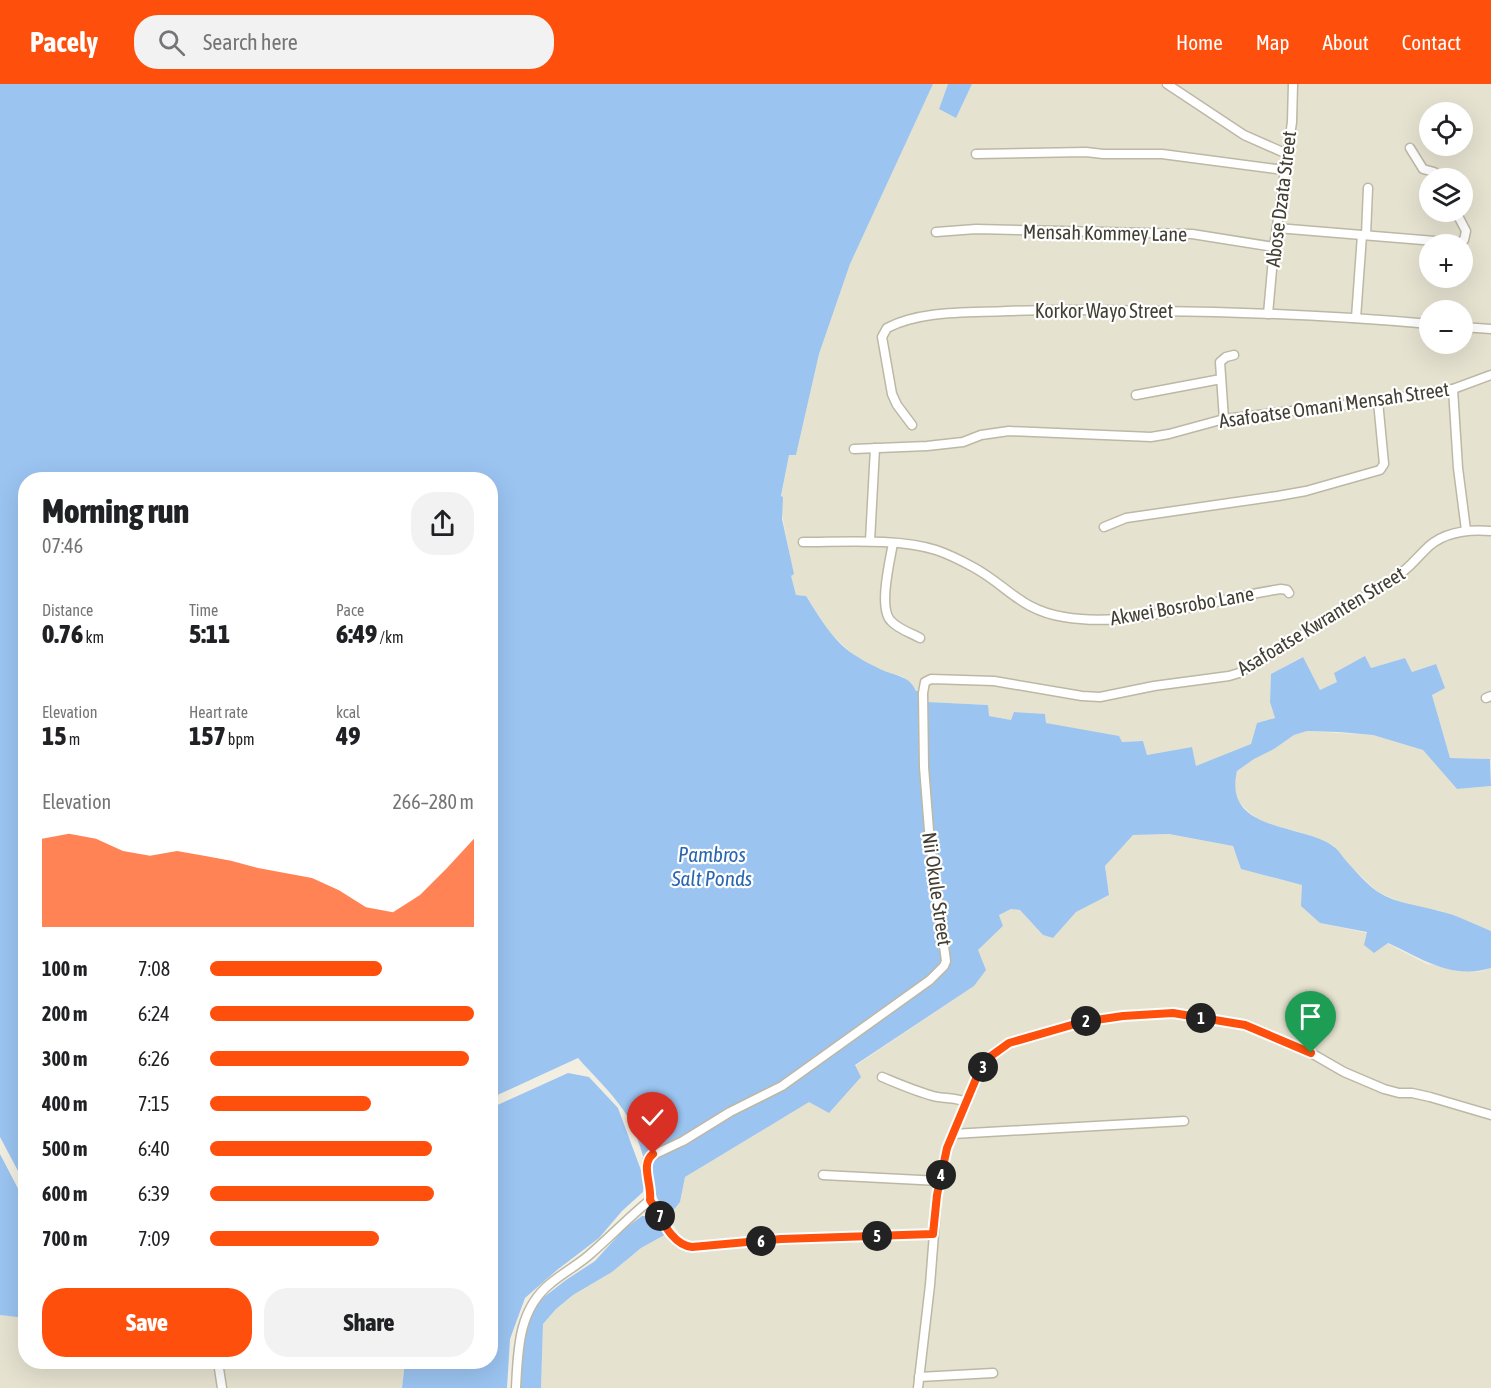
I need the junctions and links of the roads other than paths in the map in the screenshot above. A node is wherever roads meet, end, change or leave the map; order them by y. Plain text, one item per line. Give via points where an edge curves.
1 (1167, 84) edge
2 (1293, 84) edge
3 (1410, 148) dead end
4 (976, 154) dead end
5 (1287, 154) junction
6 (1422, 168) edge
7 (1284, 170) junction
8 (1368, 188) dead end
9 (1461, 222) edge
10 (1277, 228) junction
11 (936, 232) dead end
12 (1364, 235) junction
13 (1274, 247) junction
14 (1268, 314) junction
15 (1356, 318) junction
16 (1419, 323) edge
17 (1473, 328) edge
18 (1491, 329) edge
19 (1234, 355) dead end
20 (1491, 375) edge
21 (1221, 379) junction
22 (1453, 389) junction
23 (1136, 395) dead end
24 (1378, 401) junction
25 (1224, 419) junction
26 (912, 425) dead end
27 (875, 448) junction
28 (854, 449) dead end
29 (1104, 527) dead end
30 (1466, 530) junction
31 (1491, 531) edge
32 (803, 542) dead end
33 (870, 542) junction
34 (893, 543) junction
35 (1289, 593) dead end
36 (920, 638) dead end
37 (925, 682) joint
38 (882, 1077) dead end
39 (966, 1102) junction
40 (1491, 1115) edge
41 (1184, 1121) dead end
42 (952, 1134) junction
43 (823, 1175) dead end
44 (940, 1181) junction
45 (650, 1200) junction
46 (933, 1234) junction
47 (219, 1369) edge
48 (993, 1373) dead end
49 (919, 1377) junction
50 (222, 1388) edge
51 (516, 1388) edge
52 (918, 1388) edge

1 - 5 street via 1244,135
2 - 5 street, Abose Dzata Street
3 - 6 street
4 - 7 street via 1162,154
5 - 7 street, Abose Dzata Street
7 - 10 street, Abose Dzata Street
8 - 12 street
9 - 12 street via 1466,231 1459,243
10 - 12 street
10 - 13 street, Abose Dzata Street
11 - 13 street, Mensah Kommey Lane via 1192,234
12 - 15 street
13 - 14 street, Abose Dzata Street
14 - 15 street, Korkor Wayo Street
14 - 26 street, Korkor Wayo Street via 1051,309 959,313 900,321 886,328 882,337 892,394
15 - 16 street, Korkor Wayo Street
17 - 18 street
19 - 21 street via 1220,362
20 - 22 street, Asafoatse Omani Mensah Street
21 - 23 street
21 - 25 street
22 - 24 street, Asafoatse Omani Mensah Street
22 - 30 street
24 - 25 street, Asafoatse Omani Mensah Street
24 - 29 street via 1384,464 1380,470 1306,491 1126,518
25 - 27 street, Asafoatse Omani Mensah Street via 1151,437 1001,432 963,442
27 - 28 street, Asafoatse Omani Mensah Street
27 - 33 street
30 - 31 street, Asafoatse Kwranten Street
30 - 37 street, Asafoatse Kwranten Street via 1435,542 1396,578 1229,676 1100,697 994,681
32 - 33 street, Akwei Bosrobo Lane
33 - 34 street, Akwei Bosrobo Lane
34 - 35 street, Akwei Bosrobo Lane via 935,549 975,568 1022,603 1063,617 1105,621 1219,603 1271,590
34 - 36 street via 885,598 888,618
37 - 45 street, Nii Okule Street via 924,767 944,966 782,1086 649,1157 645,1167
38 - 39 street via 930,1095
39 - 40 street via 991,1056 1009,1043 1082,1022 1173,1013 1245,1025 1384,1089 1430,1097
39 - 42 street
41 - 42 street
42 - 44 street
43 - 44 street
44 - 46 street
45 - 46 street via 676,1241 692,1247 781,1239
45 - 51 street via 538,1295 519,1338
46 - 49 street
47 - 50 street
48 - 49 street
49 - 52 street

